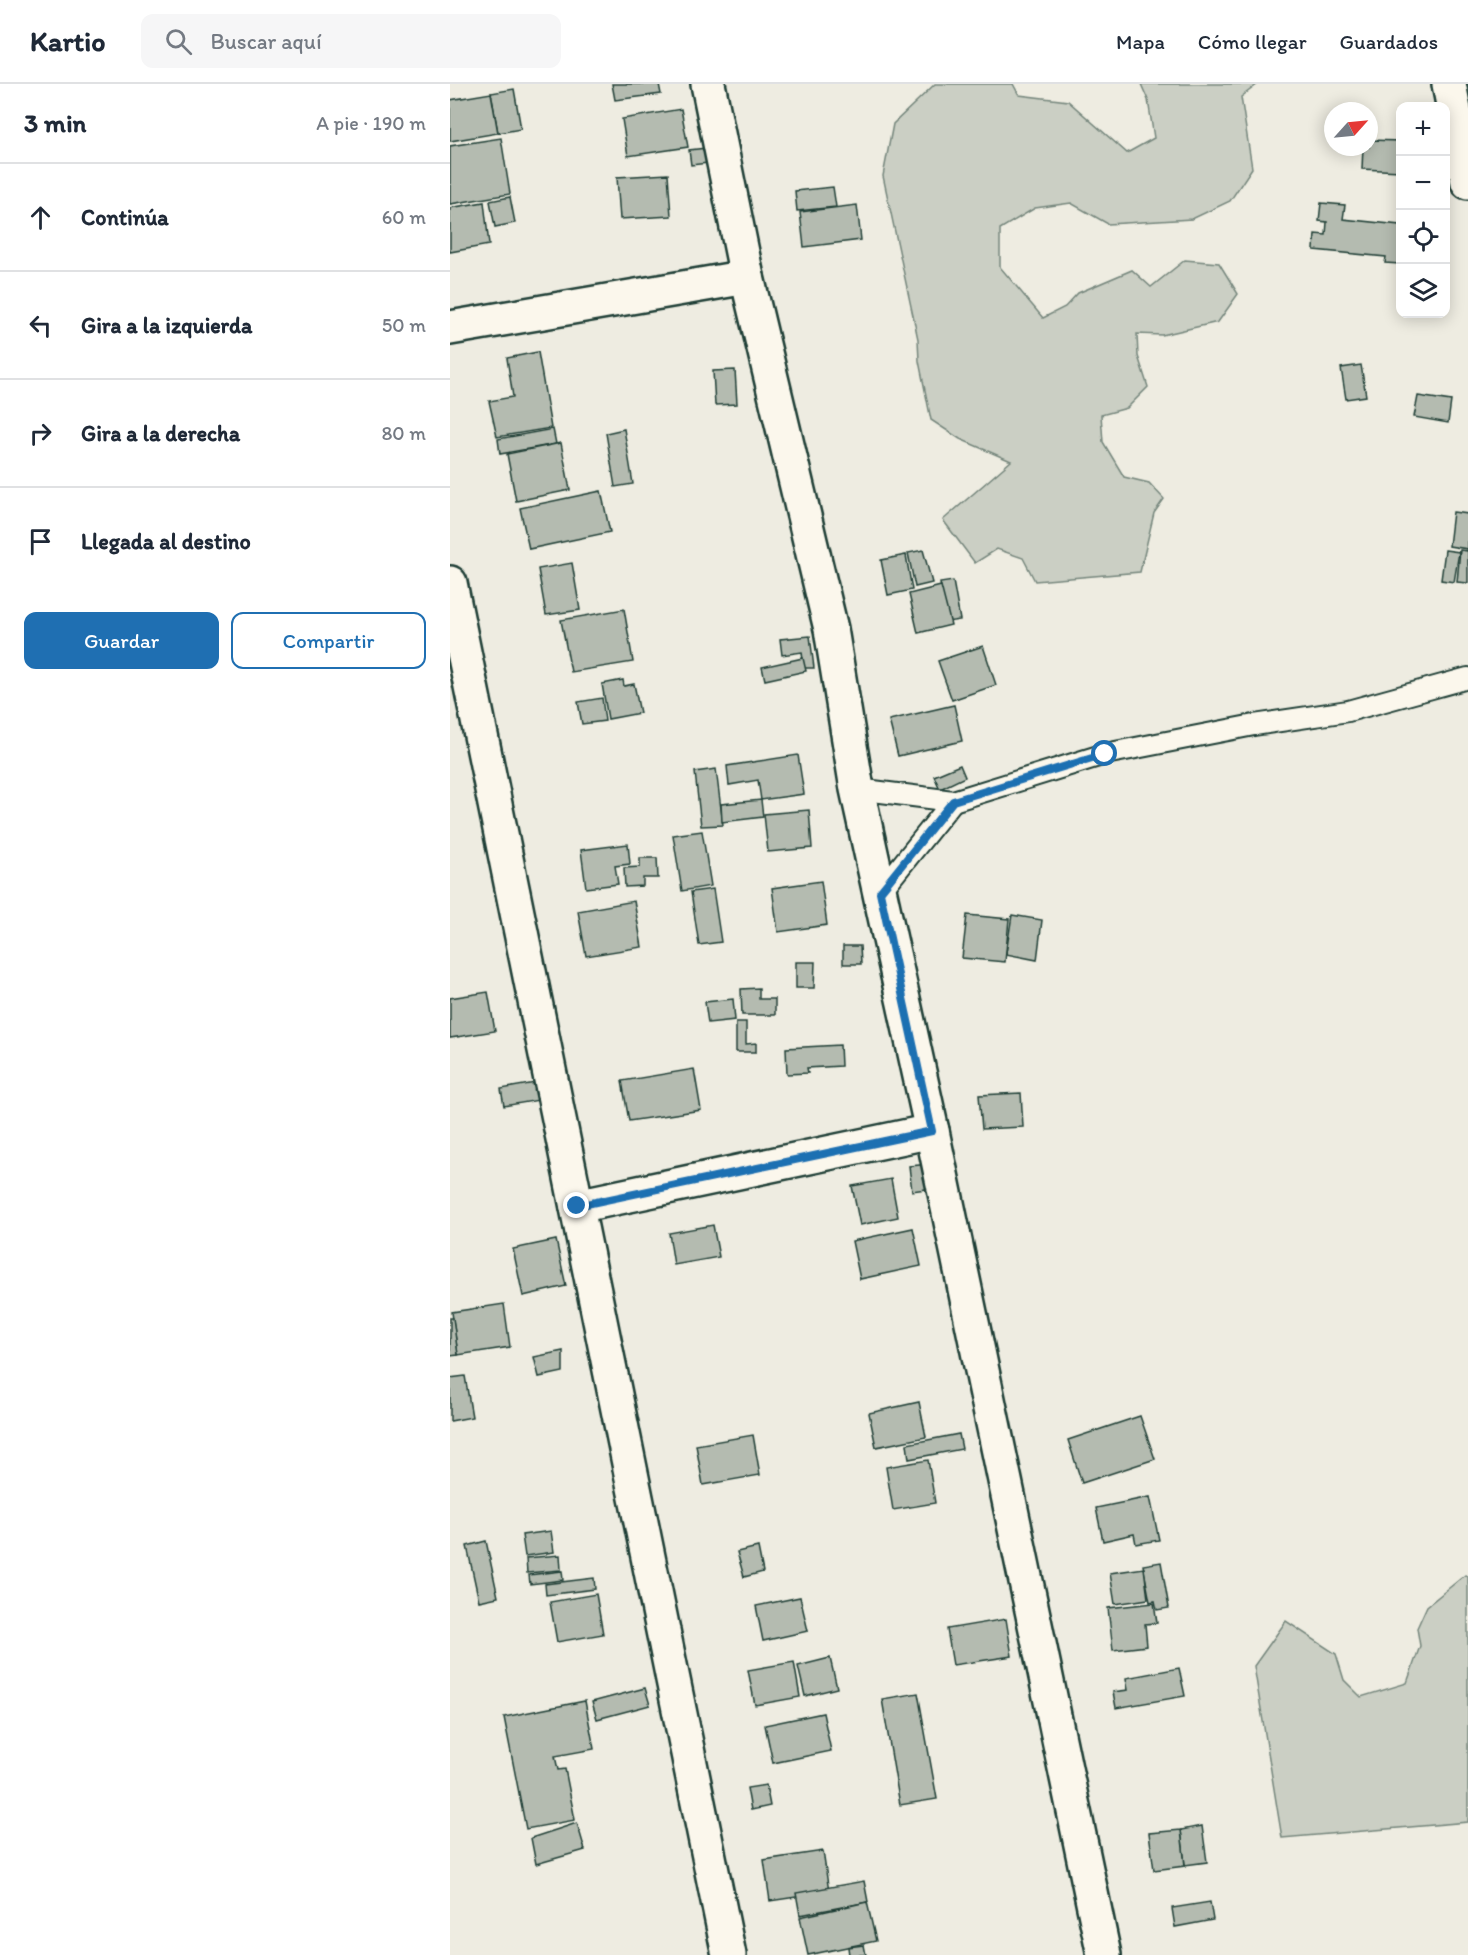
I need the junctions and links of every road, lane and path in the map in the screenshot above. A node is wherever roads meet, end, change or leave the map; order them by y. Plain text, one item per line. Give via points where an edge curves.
1 (708, 84) edge
2 (1449, 84) edge
3 (1468, 182) edge
4 (747, 278) junction
5 (450, 328) edge
6 (450, 583) edge
7 (1468, 678) edge
8 (856, 789) junction
9 (953, 801) junction
10 (880, 892) junction
11 (932, 1131) junction
12 (577, 1206) junction
13 (729, 1955) edge
14 (1104, 1955) edge

1 - 4 street
2 - 3 street
4 - 5 street
4 - 8 street via 831,629
6 - 12 street
7 - 9 lane via 1348,711 1254,724 1105,754
8 - 9 lane
8 - 10 street
9 - 10 lane
10 - 11 street
11 - 12 street
11 - 14 street
12 - 13 street

